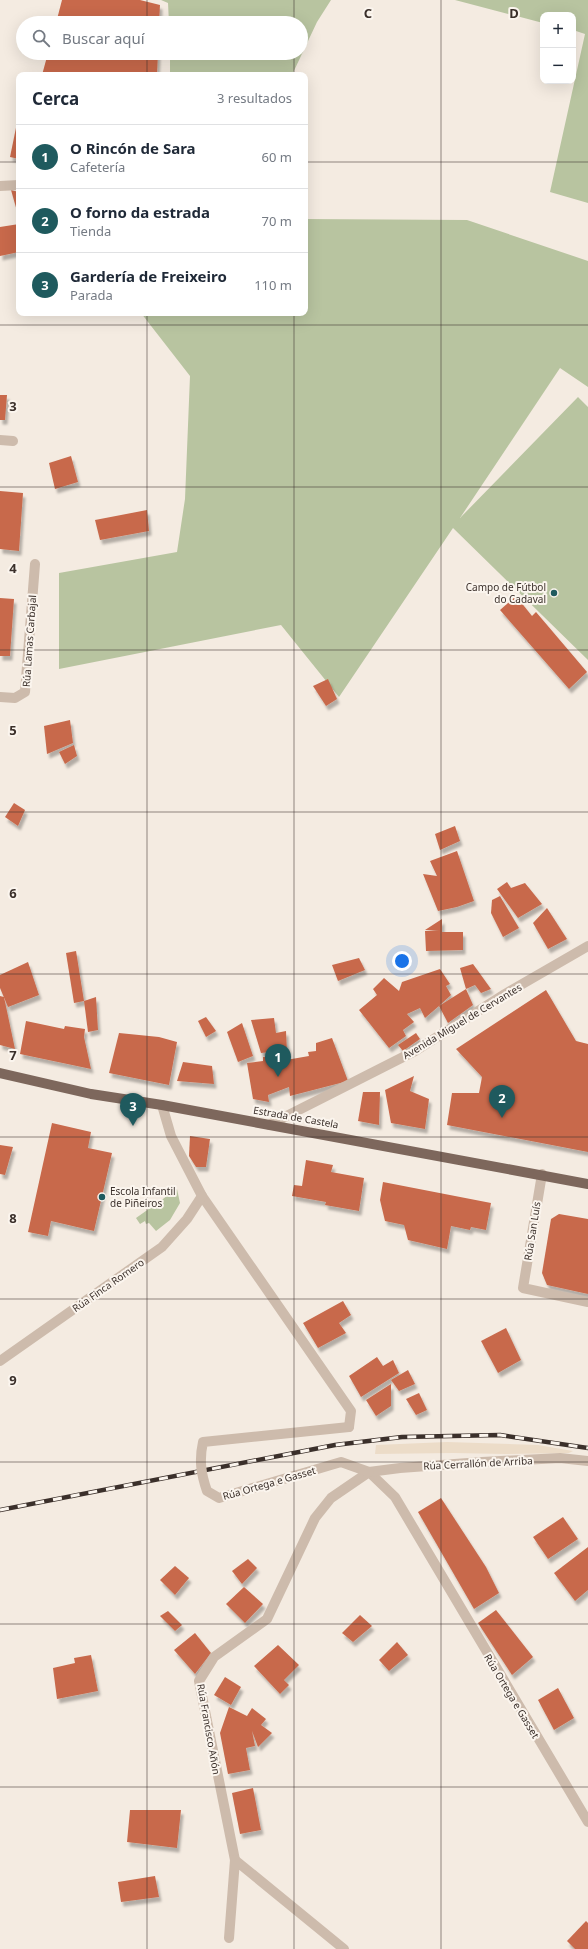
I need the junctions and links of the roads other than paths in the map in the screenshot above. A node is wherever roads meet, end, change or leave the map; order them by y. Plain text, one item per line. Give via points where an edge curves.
1 (0, 186) edge
2 (16, 186) edge
3 (0, 440) edge
4 (13, 441) dead end
5 (35, 564) dead end
6 (0, 697) edge
7 (588, 946) edge
8 (0, 1073) edge
9 (162, 1105) junction
10 (269, 1125) junction
11 (542, 1174) junction
12 (588, 1184) edge
13 (202, 1196) junction
14 (588, 1302) edge
15 (0, 1361) edge
16 (588, 1461) edge
17 (369, 1472) junction
18 (588, 1822) edge
19 (235, 1860) junction
20 (229, 1938) dead end
21 (344, 1949) edge

1 - 2 street
3 - 4 street
5 - 6 street, Rúa Lamas Carbajal via 25,692 15,698
7 - 10 street, Avenida Miguel de Cervantes via 505,994 415,1051
8 - 9 main road, Estrada de Castela via 91,1094
9 - 10 main road, Estrada de Castela
9 - 13 street, Rúa Ortega e Gasset via 171,1136
10 - 11 main road, Estrada de Castela
11 - 12 main road, Estrada de Castela
11 - 14 street, Rúa San Luís via 522,1288
13 - 15 street, Rúa Finca Romero via 187,1219 162,1247
13 - 17 street, Rúa Ortega e Gasset, bridge via 351,1411 349,1426 203,1442 200,1457 207,1491 219,1498 341,1462
16 - 17 street, Rúa Cerrallón de Arriba via 560,1458
17 - 18 street, Rúa Ortega e Gasset via 395,1497
17 - 19 street, Rúa Francisco Añón via 331,1498 315,1518 267,1619 214,1657 199,1681
19 - 20 street, Rúa Francisco Añón
19 - 21 street

